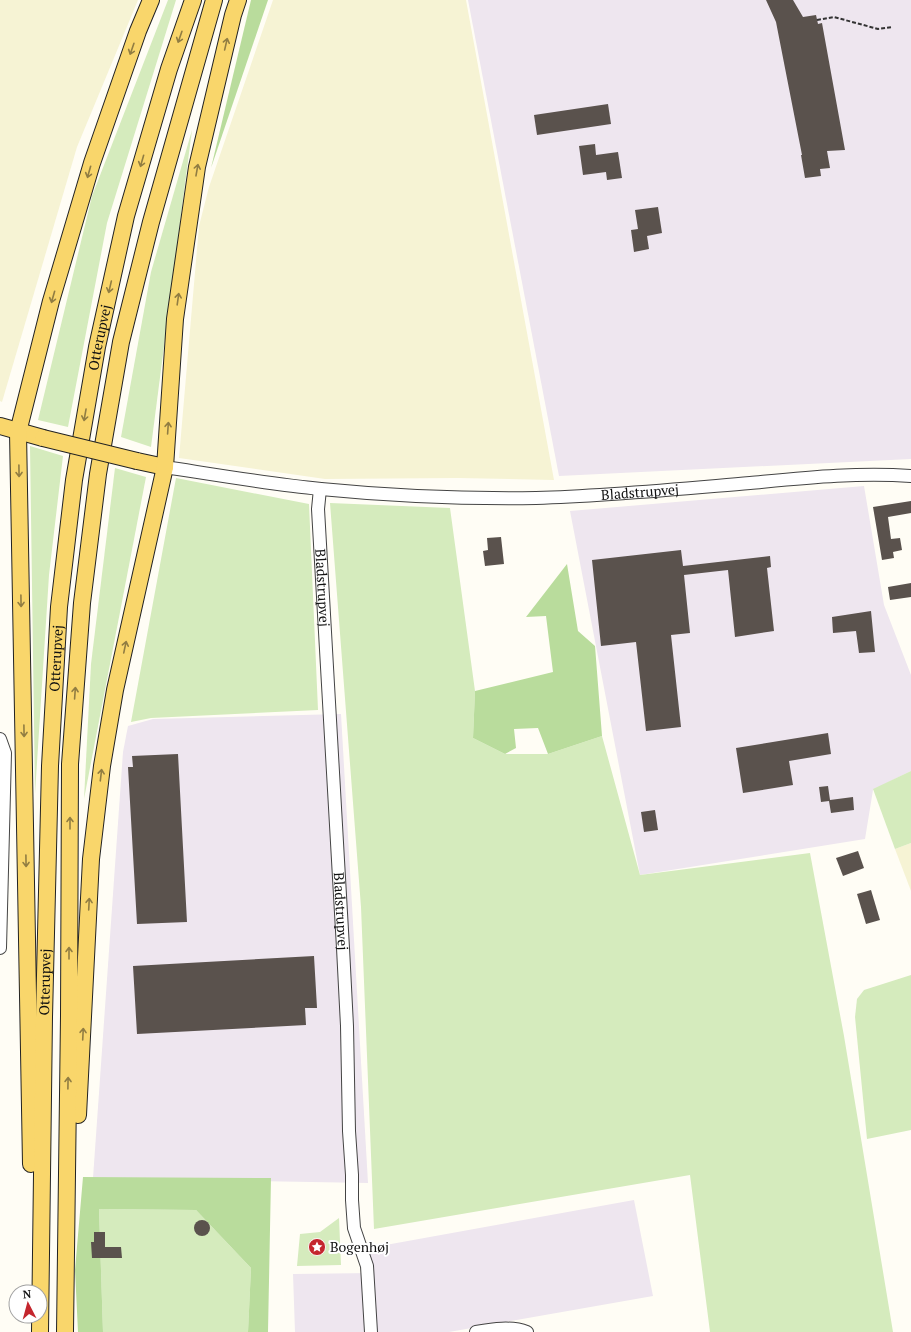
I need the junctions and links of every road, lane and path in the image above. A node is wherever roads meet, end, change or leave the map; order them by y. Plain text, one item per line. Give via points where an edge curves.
1 (151, 0) edge
2 (193, 0) edge
3 (214, 0) edge
4 (238, 0) edge
5 (817, 20) dead end
6 (892, 28) dead end
7 (0, 426) edge
8 (18, 432) junction
9 (165, 467) junction
10 (911, 476) edge
11 (320, 489) junction
12 (0, 739) edge
13 (0, 948) edge
14 (34, 1284) edge
15 (65, 1310) junction
16 (40, 1332) edge
17 (64, 1332) edge
18 (371, 1332) edge
19 (476, 1332) edge
20 (527, 1332) edge

1 -> 8 main road via 92,163
2 -> 16 main road, Otterupvej via 169,69 124,224 95,354 74,480 60,599 50,766
15 -> 3 main road, Otterupvej via 70,764 82,604 98,474 121,342 151,222
9 -> 4 main road via 175,318 196,174
5 - 6 path via 834,17 878,29
7 - 8 main road, Bladstrupvej
8 - 9 main road, Bladstrupvej, bridge
8 -> 14 main road
9 - 11 street, Bladstrupvej
15 -> 9 main road via 75,1184 91,859 99,789 116,690
10 - 11 street, Bladstrupvej via 829,476 536,498 430,497
11 - 18 street, Bladstrupvej via 318,509 347,1026 352,1200 354,1228 367,1266
12 - 13 street via 5,753
15 - 17 main road, Otterupvej
19 - 20 street via 501,1328

